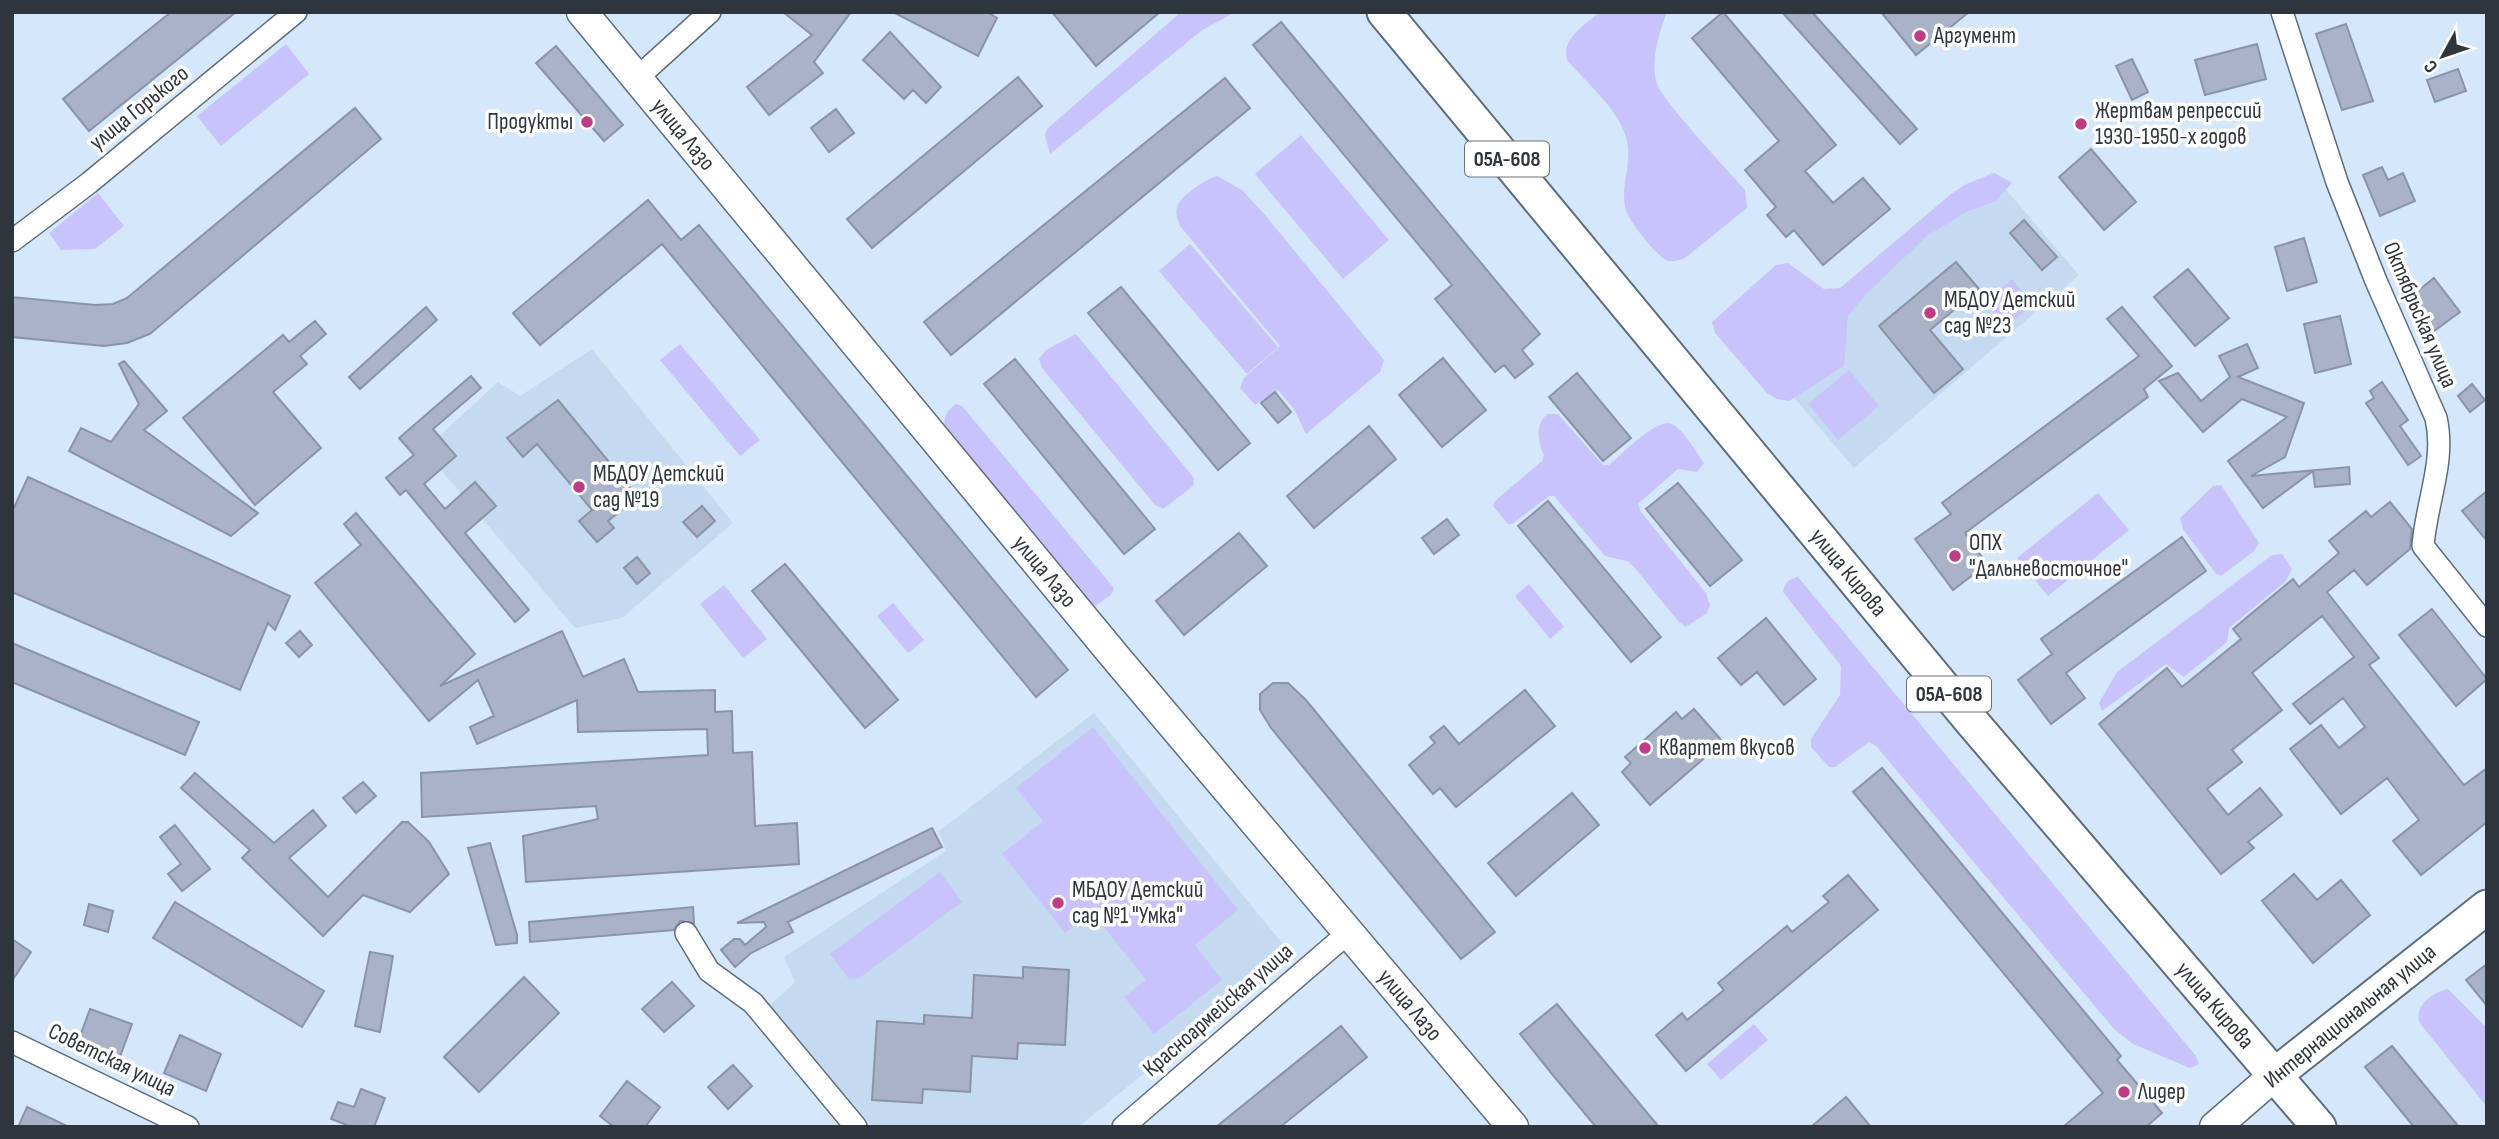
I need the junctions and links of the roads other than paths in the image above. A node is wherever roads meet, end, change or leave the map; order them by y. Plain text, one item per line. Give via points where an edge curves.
1 (296, 12) edge
2 (582, 12) edge
3 (710, 12) edge
4 (1384, 12) edge
5 (2282, 12) edge
6 (636, 79) junction
7 (12, 241) edge
8 (2487, 625) edge
9 (2487, 907) edge
10 (686, 933) dead end
11 (1348, 933) junction
12 (12, 1042) edge
13 (2276, 1074) junction
14 (188, 1127) edge
15 (856, 1127) edge
16 (1123, 1127) edge
17 (1513, 1127) edge
18 (2215, 1127) edge
19 (2319, 1127) edge

1 - 7 street, улица Горького
2 - 6 main road, улица Лазо
3 - 6 street
4 - 13 main road, улица Кирова / 05А-608 via 1972,722
5 - 8 street, Октябрьская улица via 2337,182 2436,418 2440,434 2437,474 2423,546
6 - 11 main road, улица Лазо
9 - 13 main road, Интернациональная улица
10 - 15 street via 709,971 752,1003
11 - 16 street, Красноармейская улица
11 - 17 main road, улица Лазо
12 - 14 street, Советская улица
13 - 18 main road, Интернациональная улица
13 - 19 main road, улица Кирова / 05А-608

